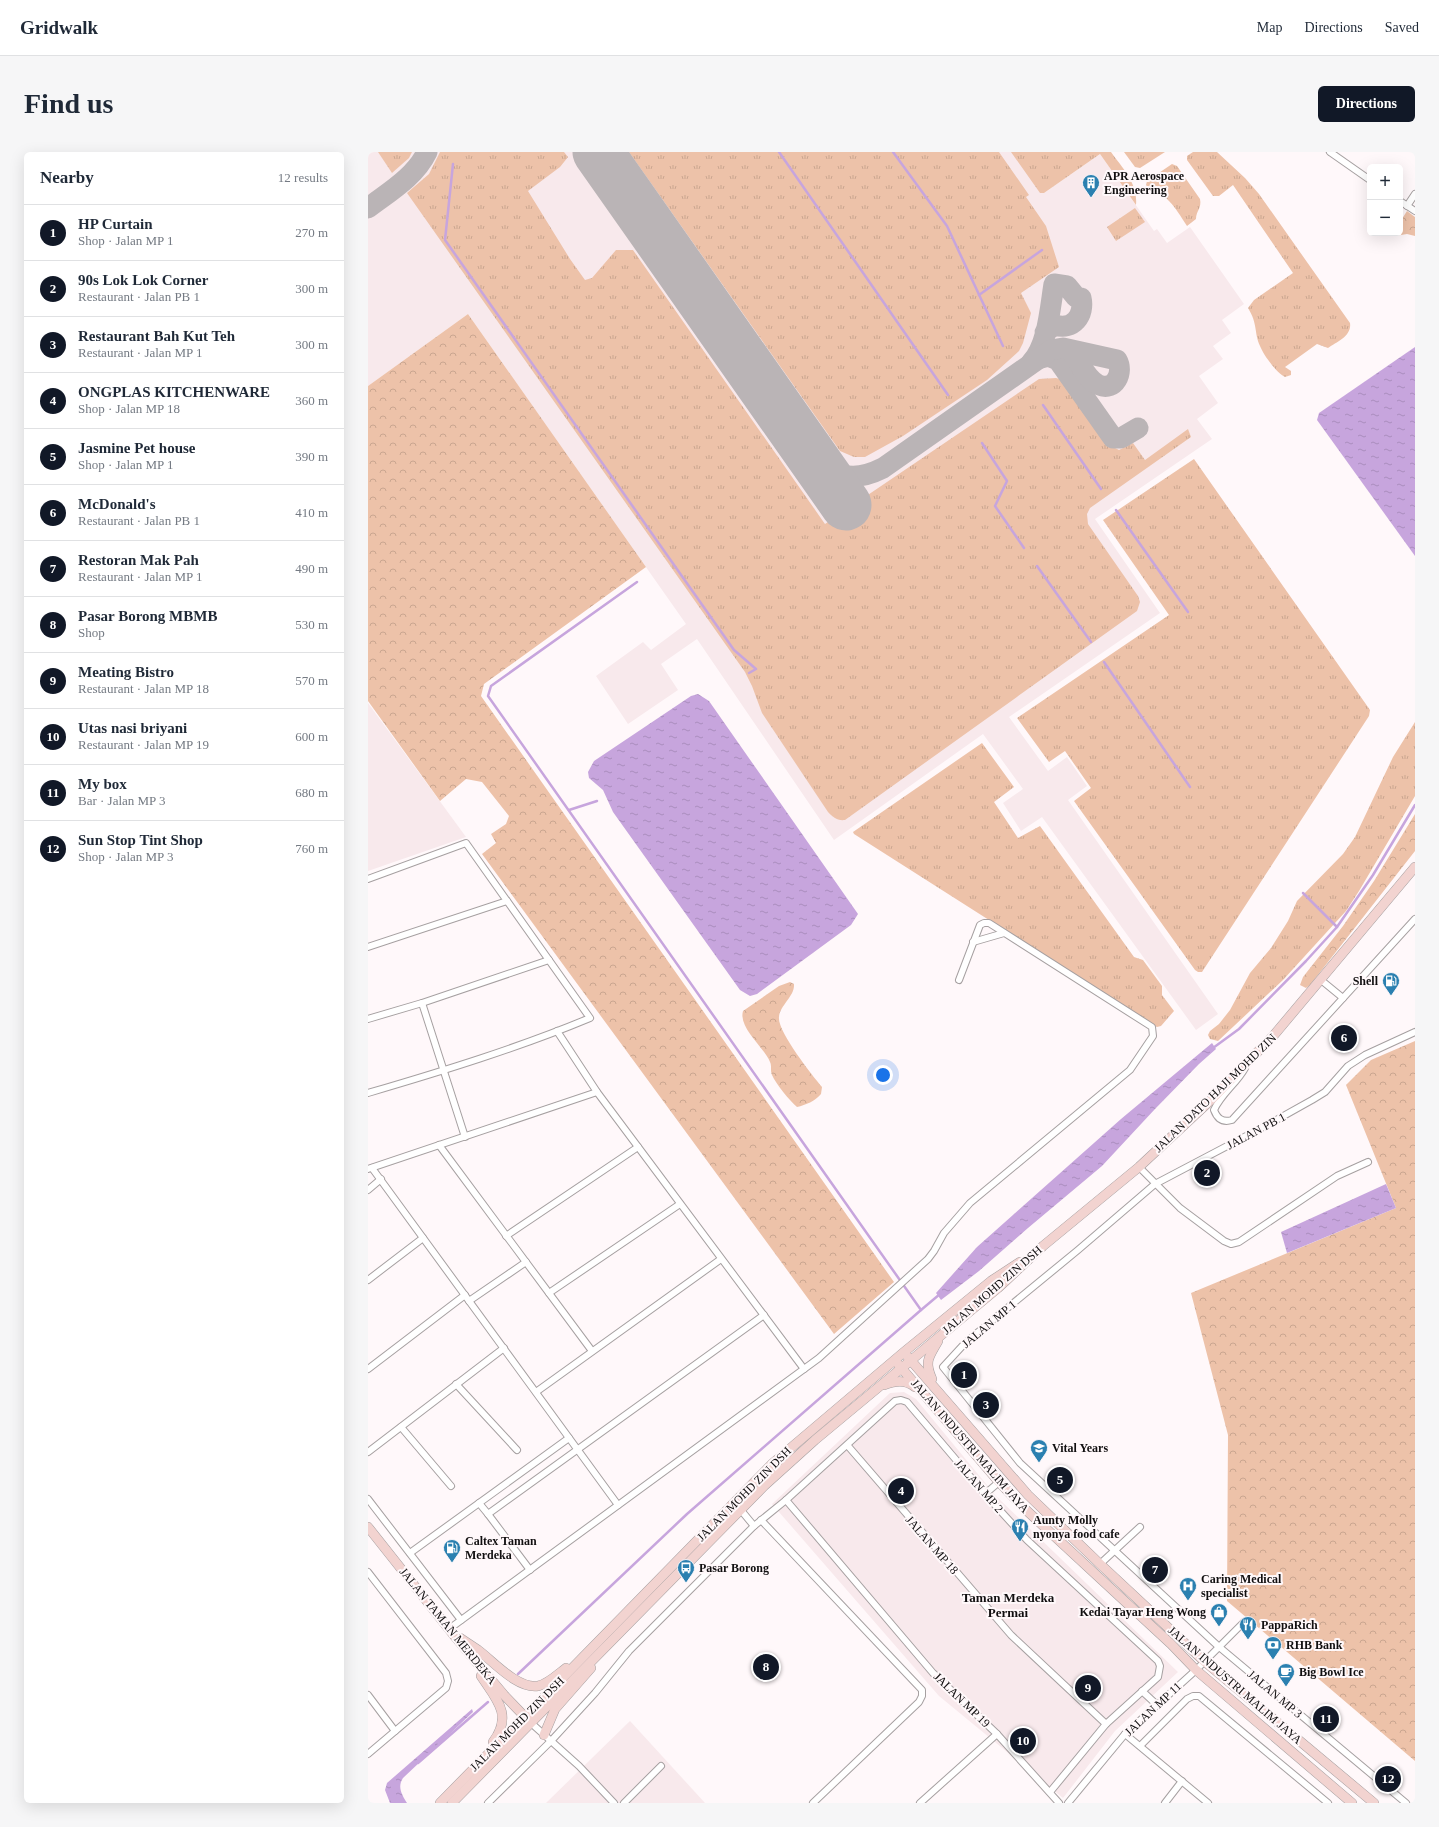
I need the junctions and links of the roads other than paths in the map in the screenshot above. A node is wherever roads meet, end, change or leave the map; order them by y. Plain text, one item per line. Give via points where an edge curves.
1 (1330, 152) edge
2 (1367, 178) edge
3 (1415, 194) edge
4 (1403, 203) edge
5 (1407, 206) junction
6 (1415, 211) edge
7 (1415, 867) edge
8 (368, 879) edge
9 (507, 901) junction
10 (1415, 919) edge
11 (1004, 933) junction
12 (973, 942) junction
13 (368, 947) edge
14 (549, 960) junction
15 (958, 980) dead end
16 (1321, 980) junction
17 (1343, 998) junction
18 (422, 1002) junction
19 (368, 1019) edge
20 (557, 1031) junction
21 (1415, 1032) edge
22 (1249, 1062) junction
23 (444, 1071) junction
24 (597, 1092) junction
25 (368, 1093) edge
26 (465, 1136) junction
27 (439, 1145) junction
28 (638, 1147) junction
29 (1368, 1162) dead end
30 (1139, 1167) junction
31 (370, 1168) edge
32 (381, 1179) junction
33 (1155, 1184) junction
34 (368, 1190) edge
35 (680, 1204) junction
36 (506, 1236) junction
37 (423, 1238) junction
38 (1043, 1246) junction
39 (721, 1259) junction
40 (526, 1262) junction
41 (368, 1280) edge
42 (549, 1293) junction
43 (465, 1295) junction
44 (470, 1301) junction
45 (764, 1315) junction
46 (941, 1335) junction
47 (504, 1348) junction
48 (592, 1351) junction
49 (904, 1352) junction
50 (895, 1360) junction
51 (911, 1360) junction
52 (902, 1368) junction
53 (368, 1369) edge
54 (804, 1369) junction
55 (456, 1384) junction
56 (934, 1385) junction
57 (880, 1386) junction
58 (536, 1392) junction
59 (929, 1398) junction
60 (401, 1427) junction
61 (568, 1438) junction
62 (848, 1446) junction
63 (517, 1450) dead end
64 (577, 1450) junction
65 (368, 1452) edge
66 (999, 1482) junction
67 (451, 1486) dead end
68 (985, 1494) junction
69 (368, 1498) edge
70 (786, 1500) junction
71 (479, 1503) junction
72 (618, 1505) junction
73 (740, 1509) junction
74 (488, 1514) junction
75 (761, 1520) junction
76 (754, 1526) junction
77 (1140, 1526) dead end
78 (368, 1527) edge
79 (1114, 1551) junction
80 (410, 1553) junction
81 (1100, 1564) junction
82 (530, 1570) junction
83 (368, 1572) edge
84 (461, 1620) junction
85 (1244, 1622) dead end
86 (450, 1631) junction
87 (1218, 1646) junction
88 (594, 1647) junction
89 (603, 1648) junction
90 (1204, 1661) junction
91 (1196, 1670) junction
92 (1142, 1691) junction
93 (368, 1695) edge
94 (1156, 1704) junction
95 (527, 1720) junction
96 (1106, 1724) junction
97 (395, 1731) junction
98 (997, 1734) junction
99 (1125, 1734) junction
100 (548, 1738) junction
101 (1140, 1746) junction
102 (368, 1754) edge
103 (661, 1766) dead end
104 (474, 1769) junction
105 (1182, 1781) junction
106 (1050, 1792) junction
107 (441, 1802) edge
108 (452, 1803) edge
109 (488, 1803) edge
110 (614, 1803) edge
111 (624, 1803) edge
112 (813, 1803) edge
113 (920, 1803) edge
114 (1059, 1803) edge
115 (1068, 1803) edge
116 (1165, 1803) edge
117 (1208, 1803) edge
118 (1328, 1803) edge
119 (1352, 1803) edge
120 (1374, 1803) edge
121 (1406, 1803) edge

1 - 2 street
3 - 5 street
4 - 5 street
5 - 6 street
7 - 16 main road, JALAN DATO HAJI MOHD ZIN
8 - 9 street via 466,844
9 - 13 street
9 - 14 street
10 - 17 street
11 - 12 street
11 - 12 street via 984,923 980,925
11 - 54 street via 1152,1027 1153,1036 1130,1070 970,1203 944,1233 934,1251
12 - 15 street
14 - 18 street
14 - 20 street via 590,1018
16 - 17 street
16 - 22 main road, JALAN DATO HAJI MOHD ZIN
17 - 22 street via 1232,1120 1221,1120 1214,1110 1217,1102
18 - 19 street
18 - 23 street
20 - 23 street
20 - 24 street
21 - 33 street, JALAN PB 1 via 1365,1055 1348,1066 1319,1096
22 - 30 main road, JALAN DATO HAJI MOHD ZIN
23 - 25 street
23 - 26 street
24 - 26 street
24 - 28 street
26 - 27 street
27 - 31 street
27 - 36 street
28 - 35 street
28 - 36 street
29 - 33 street via 1337,1176 1239,1242 1231,1244 1180,1208
30 - 33 street
30 - 38 main road, JALAN DATO HAJI MOHD ZIN
31 - 32 street
32 - 34 street
32 - 37 street
33 - 79 street, JALAN MP 1 via 966,1342 943,1366 1020,1463
35 - 39 street
35 - 42 street
36 - 40 street
37 - 41 street
37 - 43 street
38 - 46 main road, JALAN MOHD ZIN DSH via 998,1288
38 - 49 main road, JALAN MOHD ZIN DSH via 991,1282
39 - 45 street
39 - 48 street
40 - 42 street
40 - 44 street
42 - 48 street
43 - 44 street
43 - 53 street
44 - 47 street
45 - 54 street
45 - 64 street
46 - 51 main road, JALAN MOHD ZIN DSH
46 - 56 main road via 927,1363
47 - 55 street
47 - 58 street
48 - 58 street
49 - 50 main road, JALAN MOHD ZIN DSH
49 - 51 main road, JALAN INDUSTRI MALIM JAYA
50 - 52 main road, JALAN INDUSTRI MALIM JAYA
50 - 88 main road, JALAN MOHD ZIN DSH via 763,1472
51 - 52 main road, JALAN MOHD ZIN DSH
51 - 56 main road, JALAN INDUSTRI MALIM JAYA
52 - 57 main road, JALAN MOHD ZIN DSH
52 - 59 main road, JALAN INDUSTRI MALIM JAYA
54 - 72 street
55 - 60 street
55 - 63 street
56 - 81 main road, JALAN INDUSTRI MALIM JAYA via 1028,1495
57 - 59 main road via 898,1381 907,1382
57 - 73 main road, JALAN MOHD ZIN DSH via 815,1440
58 - 61 street
59 - 66 main road, JALAN INDUSTRI MALIM JAYA
60 - 65 street
60 - 67 street
61 - 64 street
61 - 71 street
62 - 68 street, JALAN MP 2 via 896,1401 902,1400 907,1402
62 - 70 street
62 - 96 street, JALAN MP 18 via 1010,1635
64 - 72 street
64 - 74 street
66 - 68 street
66 - 91 main road, JALAN INDUSTRI MALIM JAYA
68 - 92 street, JALAN MP 2 via 1027,1540 1158,1661 1158,1676
69 - 80 street
70 - 75 street
70 - 98 street, JALAN MP 19 via 933,1673
71 - 74 street
71 - 80 street
72 - 82 street
73 - 76 street
73 - 89 main road, JALAN MOHD ZIN DSH
74 - 82 street
75 - 76 street
75 - 112 street via 922,1690 919,1702
76 - 100 street via 629,1651 595,1693
77 - 79 street
78 - 86 main road, JALAN TAMAN MERDEKA
79 - 81 street
79 - 87 street, JALAN MP 1
80 - 84 street
81 - 90 main road, JALAN INDUSTRI MALIM JAYA
82 - 84 street
83 - 97 street via 446,1673 448,1681 446,1688
84 - 86 street
85 - 87 street, JALAN MP 11
86 - 88 main road via 501,1669 530,1686 543,1684
86 - 95 main road, JALAN TAMAN MERDEKA
86 - 104 main road via 496,1698 502,1714 503,1727
87 - 90 street, JALAN MP 11
87 - 121 street, JALAN MP 3
88 - 95 main road, JALAN MOHD ZIN DSH
89 - 95 main road, JALAN MOHD ZIN DSH
89 - 100 main road via 592,1668 555,1709
90 - 91 street, JALAN MP 11
90 - 120 main road, JALAN INDUSTRI MALIM JAYA
91 - 94 street, JALAN MP 11
91 - 119 main road, JALAN INDUSTRI MALIM JAYA
92 - 94 street
92 - 96 street
93 - 97 street
94 - 99 street, JALAN MP 11
95 - 100 street
95 - 104 main road, JALAN MOHD ZIN DSH
95 - 108 main road, JALAN MOHD ZIN DSH
96 - 106 street
97 - 102 street
98 - 106 street, JALAN MP 19
98 - 113 street
99 - 101 street
99 - 115 street, JALAN MP 11
100 - 109 street
100 - 110 street
101 - 105 street
101 - 118 street via 1187,1699 1199,1696
103 - 111 street
104 - 107 main road, JALAN MOHD ZIN DSH
105 - 116 street
105 - 117 street
106 - 114 street, JALAN MP 19

